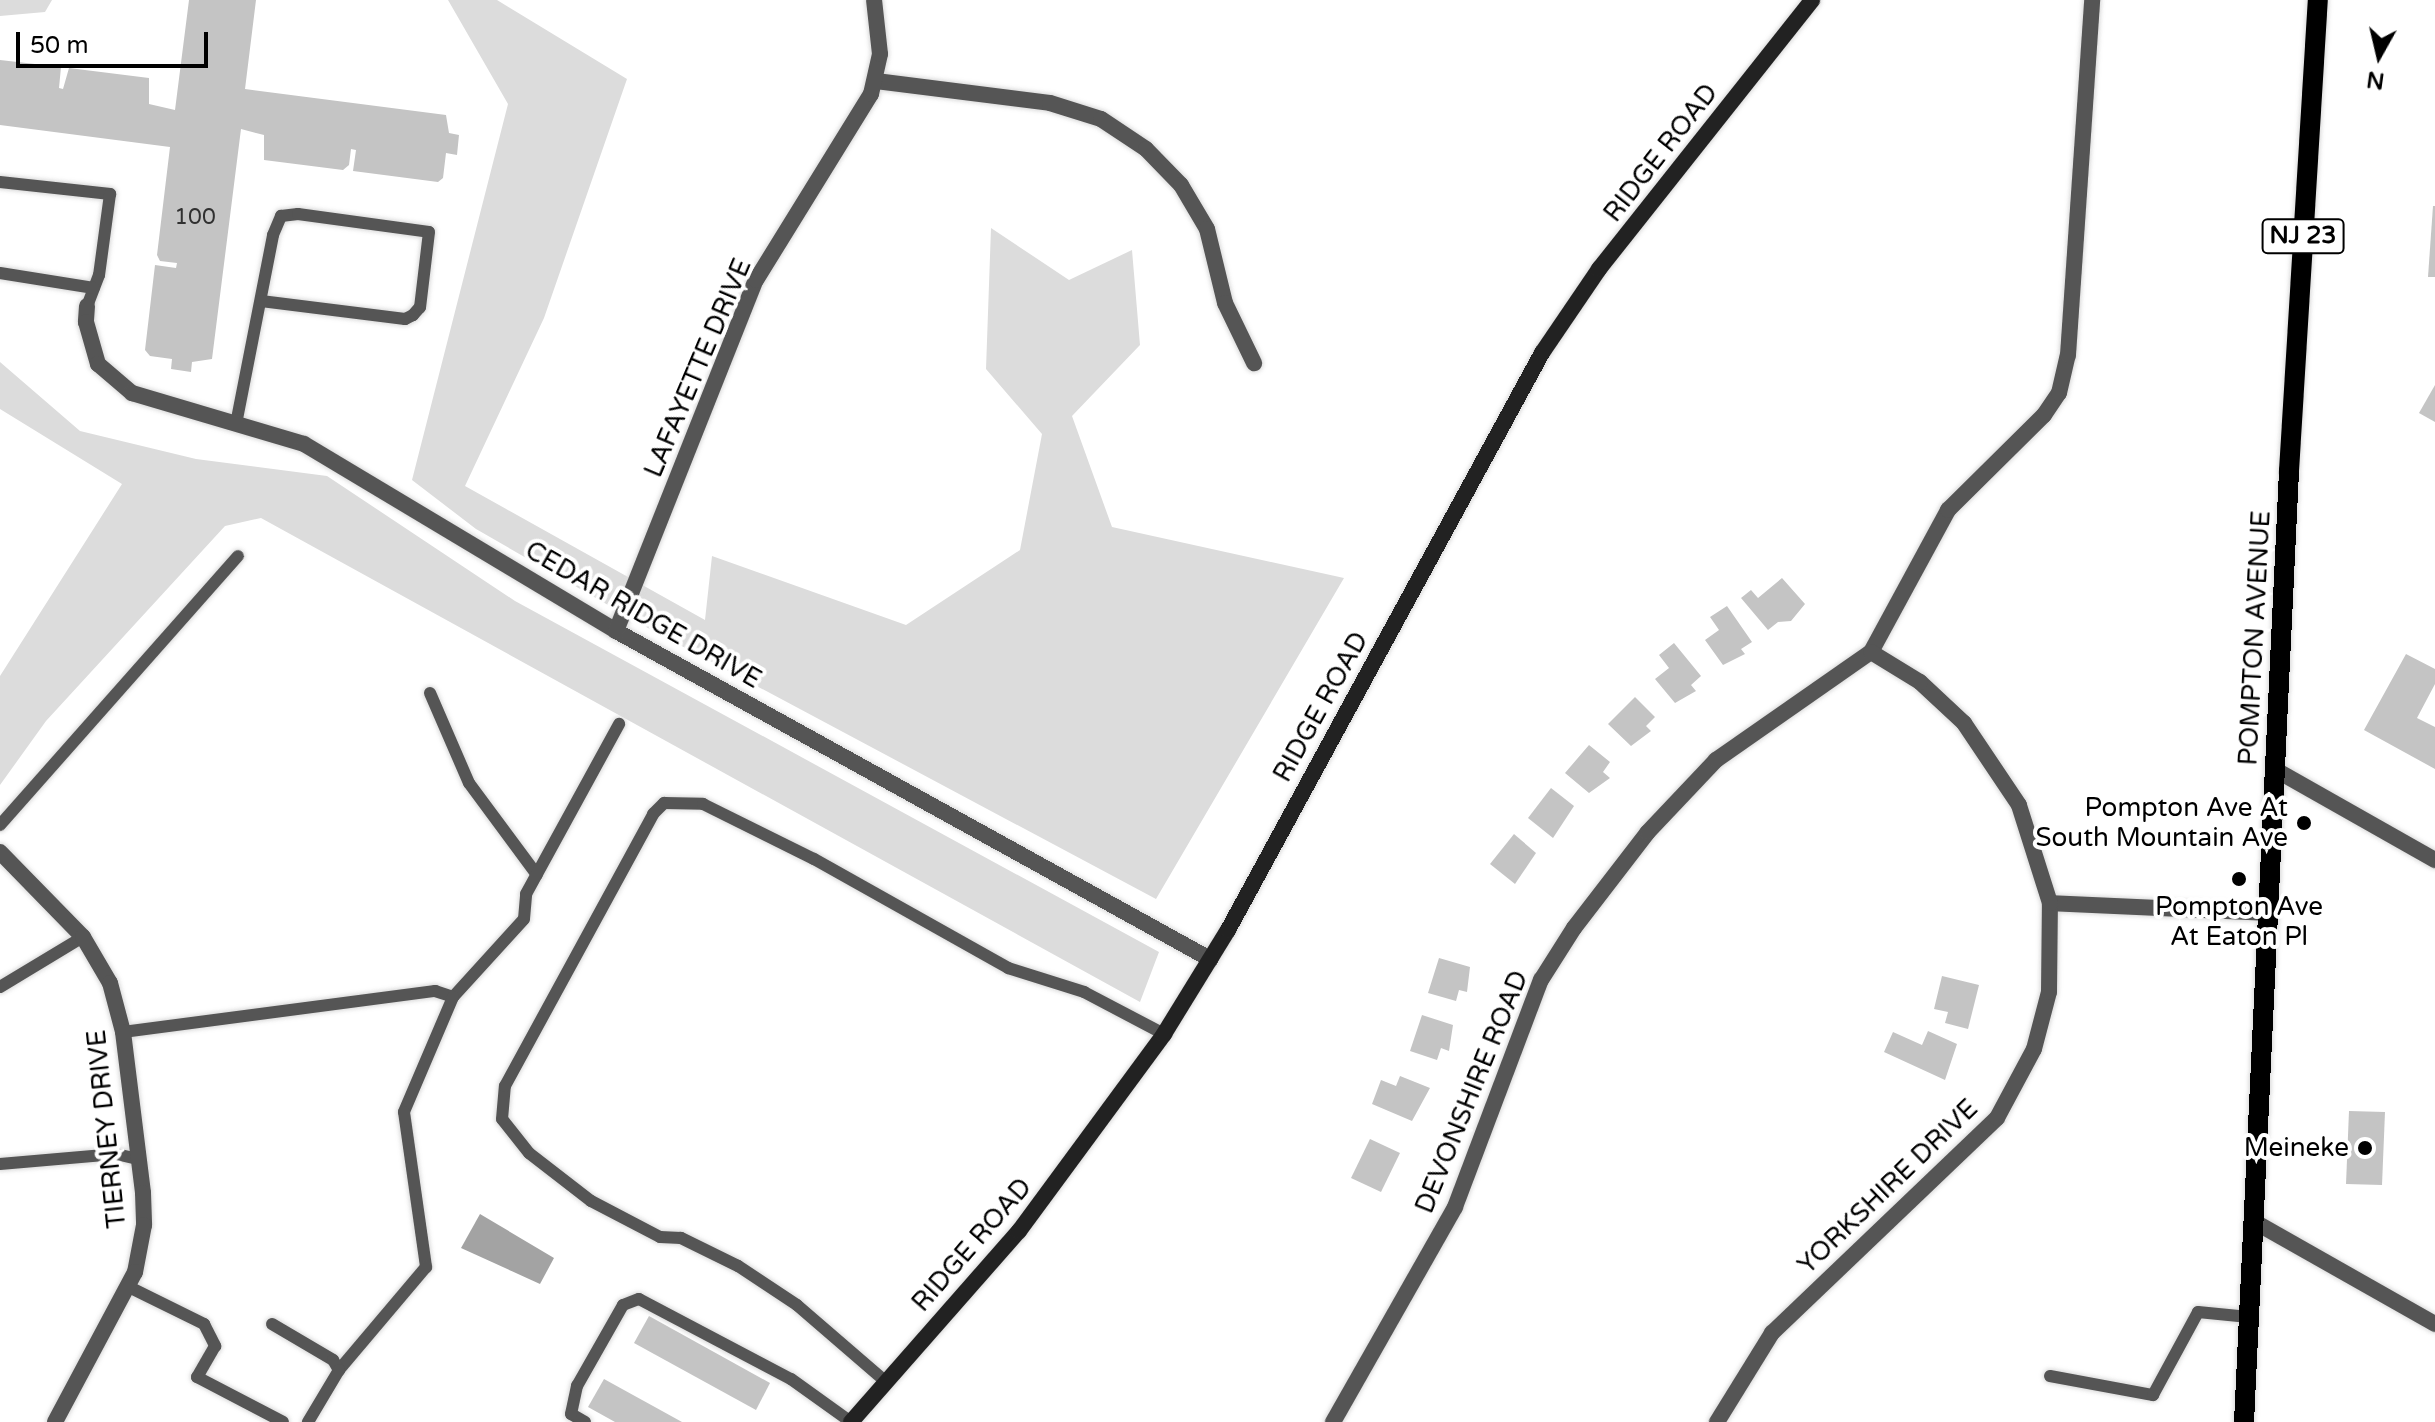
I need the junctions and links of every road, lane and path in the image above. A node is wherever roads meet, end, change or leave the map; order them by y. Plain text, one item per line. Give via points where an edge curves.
1 (874, 0) edge
2 (1812, 0) edge
3 (2092, 0) edge
4 (2318, 0) edge
5 (876, 81) junction
6 (0, 182) edge
7 (0, 273) edge
8 (94, 288) junction
9 (261, 301) junction
10 (87, 306) joint
11 (1254, 363) dead end
12 (236, 424) junction
13 (238, 556) dead end
14 (616, 631) junction
15 (1871, 652) junction
16 (430, 693) dead end
17 (619, 724) dead end
18 (2274, 769) junction
19 (0, 825) edge
20 (0, 852) edge
21 (2435, 860) edge
22 (537, 875) junction
23 (2050, 903) junction
24 (2268, 913) junction
25 (83, 937) junction
26 (1210, 959) junction
27 (0, 987) edge
28 (453, 997) junction
29 (123, 1032) junction
30 (1164, 1034) junction
31 (138, 1159) junction
32 (0, 1164) edge
33 (2253, 1221) junction
34 (129, 1287) junction
35 (2249, 1317) junction
36 (272, 1324) dead end
37 (2435, 1324) edge
38 (339, 1370) junction
39 (2050, 1376) dead end
40 (885, 1381) junction
41 (55, 1422) edge
42 (283, 1422) edge
43 (308, 1422) edge
44 (585, 1422) edge
45 (851, 1422) edge
46 (1333, 1422) edge
47 (1717, 1422) edge
48 (2244, 1422) edge

1 - 5 street, LAFAYETTE DRIVE via 880,33
2 - 26 main road, RIDGE ROAD via 1599,269 1542,353
3 - 15 street via 2064,381 2044,415 1948,510
4 - 18 main road, POMPTON AVENUE / NJ 23
5 - 11 street via 1050,103 1101,119 1146,149 1181,185 1201,218 1216,253 1225,303
5 - 14 street, LAFAYETTE DRIVE via 862,113 756,280
6 - 8 lane via 110,194
7 - 8 lane
8 - 10 lane
9 - 9 lane via 405,319 420,307 429,232 287,213 273,235
9 - 12 lane
10 - 12 street, CEDAR RIDGE DRIVE via 98,364 132,393
12 - 14 street, CEDAR RIDGE DRIVE via 304,444
13 - 19 lane
14 - 26 street, CEDAR RIDGE DRIVE
15 - 23 street, YORKSHIRE DRIVE via 1920,682 1983,747 2019,805
15 - 46 street, DEVONSHIRE ROAD via 1716,760 1648,832 1574,928 1541,980 1455,1207
16 - 22 lane via 469,783
17 - 22 lane
18 - 21 street
18 - 24 main road, POMPTON AVENUE / NJ 23
20 - 25 street, TIERNEY DRIVE
22 - 28 lane via 526,894 524,919
23 - 24 street
23 - 47 street, YORKSHIRE DRIVE via 2049,992 2034,1049 2011,1096 1981,1138 1772,1333
24 - 33 main road, POMPTON AVENUE / NJ 23
25 - 27 lane
25 - 29 street, TIERNEY DRIVE via 110,983
26 - 30 main road, RIDGE ROAD
28 - 29 lane via 435,991
28 - 38 lane via 404,1112 426,1267
29 - 31 street, TIERNEY DRIVE
30 - 40 main road, RIDGE ROAD via 1028,1219
30 - 40 lane via 1084,992 1008,968 814,859 703,804 664,803 653,814 505,1086 502,1119 529,1153 591,1201 660,1237 681,1238 738,1266 797,1305
31 - 32 lane via 116,1154
31 - 34 street, TIERNEY DRIVE via 144,1225
33 - 35 main road, POMPTON AVENUE / NJ 23
33 - 37 street
34 - 41 street, TIERNEY DRIVE
34 - 42 lane via 204,1324 215,1346 197,1377
35 - 39 lane via 2198,1312 2153,1395
35 - 48 main road, POMPTON AVENUE / NJ 23
36 - 38 lane via 333,1360
38 - 43 lane
40 - 45 main road, RIDGE ROAD
44 - 45 lane via 571,1414 577,1386 623,1305 639,1299 791,1379

